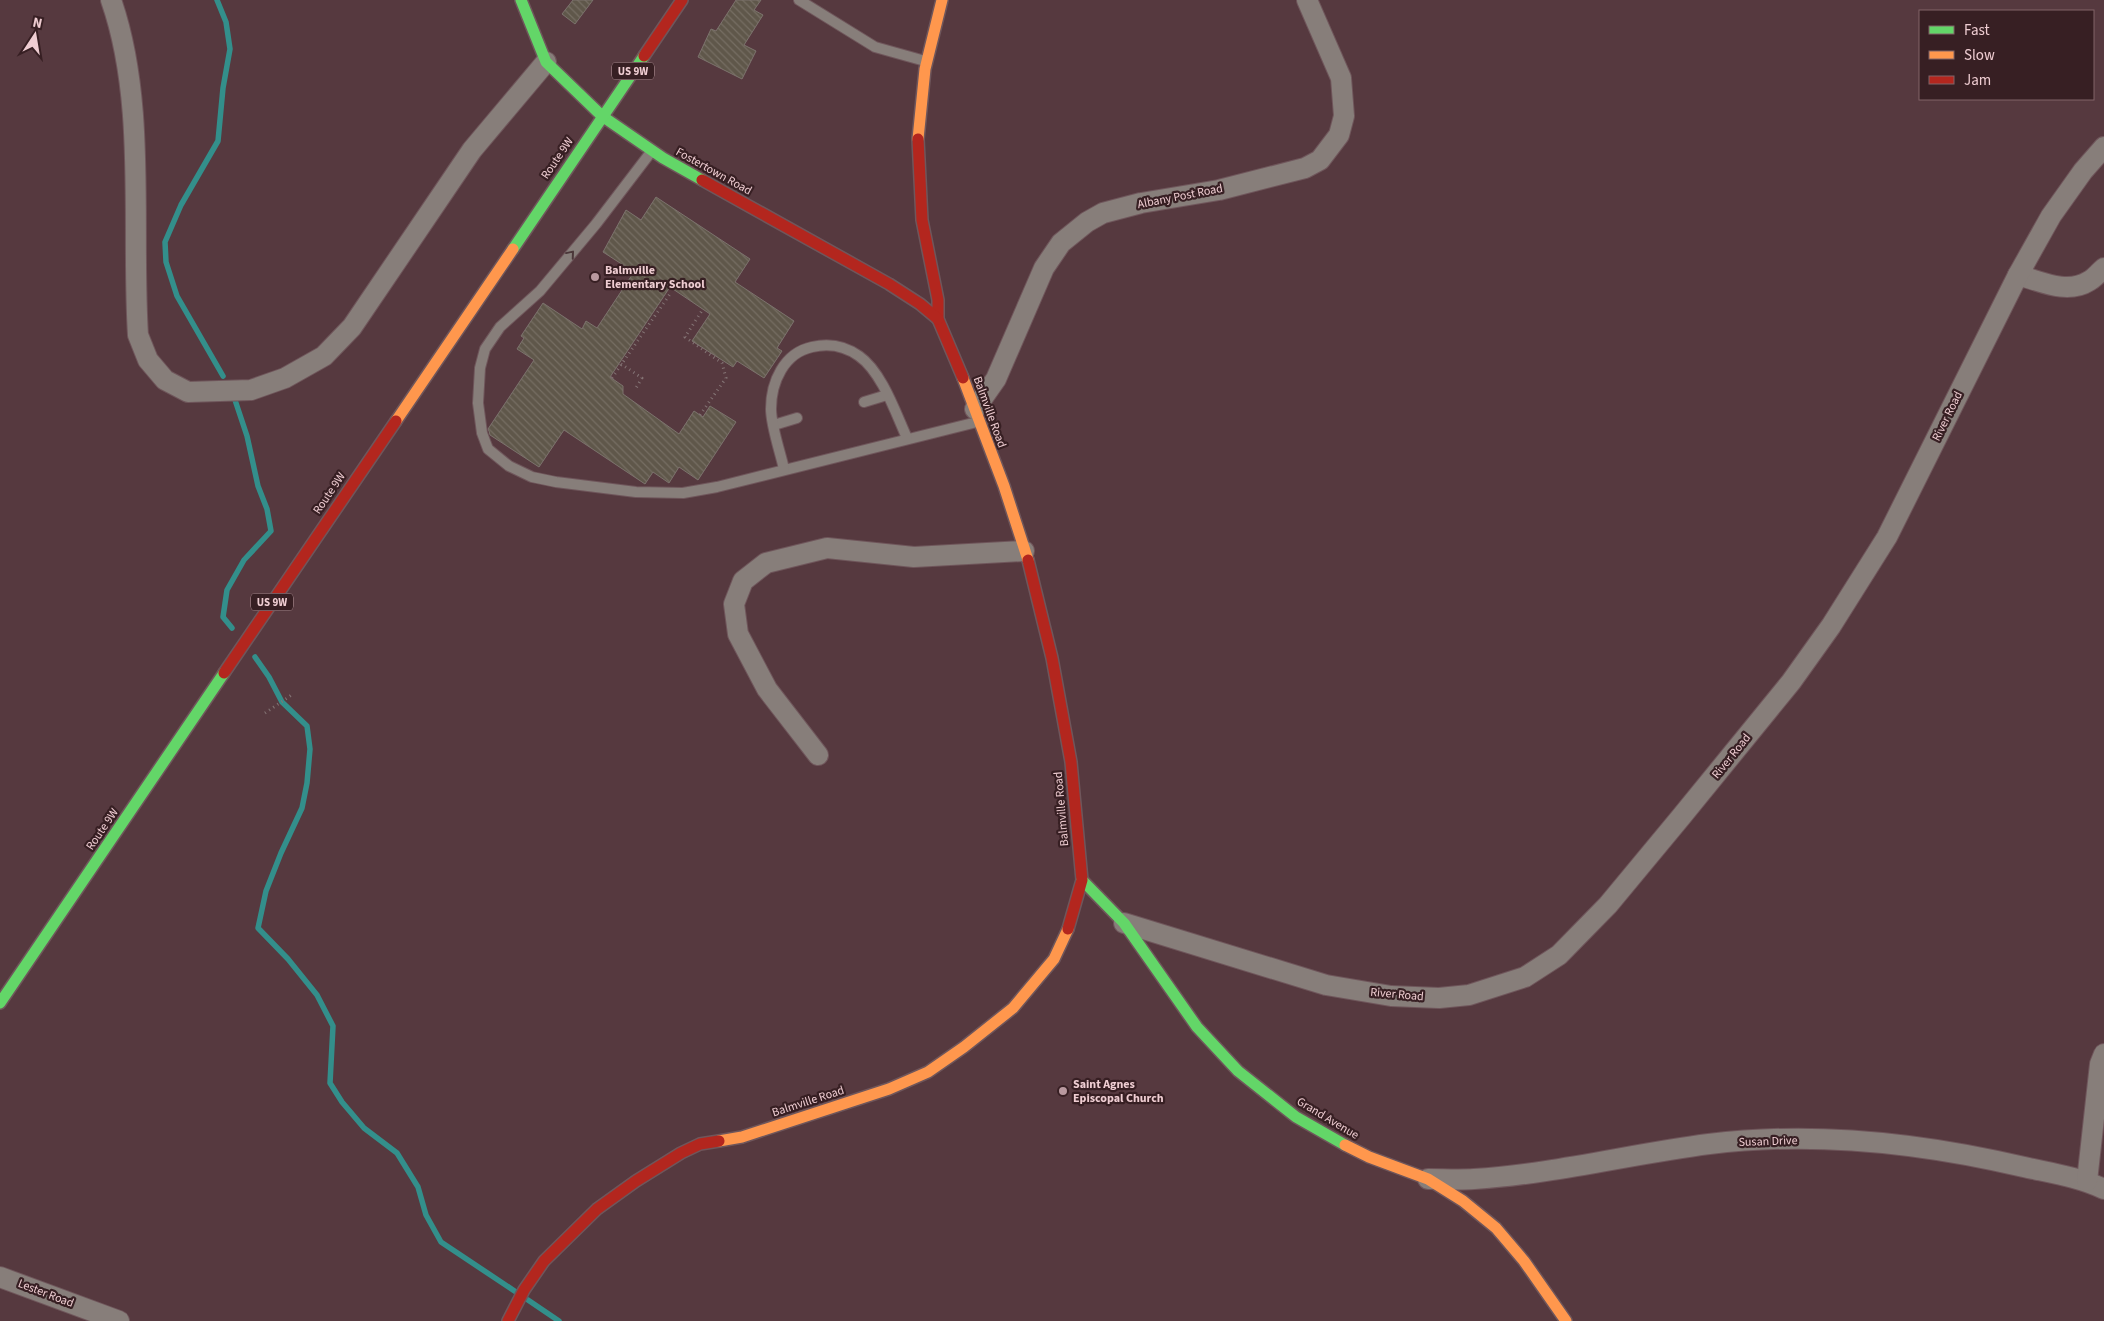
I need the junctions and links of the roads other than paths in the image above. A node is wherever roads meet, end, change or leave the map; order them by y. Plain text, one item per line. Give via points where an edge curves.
1 (111, 0) edge
2 (521, 0) edge
3 (682, 0) edge
4 (799, 0) edge
5 (942, 0) edge
6 (1307, 0) edge
7 (546, 62) junction
8 (927, 62) junction
9 (602, 116) junction
10 (2104, 147) edge
11 (652, 150) junction
12 (2104, 268) edge
13 (2018, 275) junction
14 (938, 319) junction
15 (887, 395) junction
16 (864, 402) dead end
17 (976, 415) junction
18 (797, 418) dead end
19 (774, 425) junction
20 (908, 438) junction
21 (784, 469) junction
22 (1024, 551) junction
23 (818, 754) dead end
24 (1082, 880) junction
25 (1124, 923) junction
26 (0, 1003) edge
27 (2104, 1054) edge
28 (1428, 1179) junction
29 (2095, 1185) edge
30 (0, 1277) edge
31 (119, 1321) edge
32 (508, 1321) edge
33 (1566, 1321) edge

1 - 7 street via 119,24 134,130 138,335 148,360 165,380 188,392 251,390 285,378 324,356 352,327 472,150
2 - 7 main road, Fostertown Road
3 - 9 main road, Route 9W / US 9W
4 - 8 lane via 875,48
5 - 8 main road, Balmville Road
6 - 17 street, Albany Post Road via 1341,78 1344,116 1339,135 1320,160 1305,168 1218,190 1103,213 1087,222 1061,243 1044,268 996,379
7 - 9 main road, Fostertown Road
8 - 14 main road, Balmville Road via 918,140 922,220 938,300
9 - 11 main road, Fostertown Road
9 - 26 main road, Route 9W / US 9W
10 - 13 street, River Road via 2051,216
11 - 14 main road, Fostertown Road via 889,284
21 -> 11 lane via 683,493 636,492 532,476 509,466 488,449 478,403 480,368 485,349 500,326 540,291
12 - 13 street via 2089,281 2071,288
13 - 25 street, River Road via 1887,537 1831,626 1791,682 1681,817 1608,905 1559,955 1525,977 1469,995 1440,998 1391,996 1326,985
14 - 17 main road, Balmville Road
15 - 16 lane
15 - 19 lane via 876,375 860,357 844,347 823,344 804,349 778,372 771,410
15 - 20 lane
17 - 20 lane
17 - 22 main road, Balmville Road via 1004,486
18 - 19 lane
19 - 21 lane
20 - 21 lane
22 - 23 street via 914,557 828,548 766,563 743,581 734,604 738,634 767,688
22 - 24 main road, Balmville Road via 1052,658 1071,762
24 - 25 main road, Grand Avenue
24 - 32 main road, Balmville Road via 1069,926 1050,964 1013,1008 964,1047 928,1072 890,1089 742,1137 700,1144 680,1153 597,1209 572,1232 544,1261
25 - 28 main road, Grand Avenue via 1196,1027 1238,1071 1296,1118 1369,1157
27 - 29 street via 2100,1064
28 - 29 street, Susan Drive via 1474,1179 1710,1144 1777,1139 1841,1140 1939,1150 1990,1158
28 - 33 main road, Grand Avenue via 1463,1201 1496,1228 1524,1261
30 - 31 street, Lester Road

